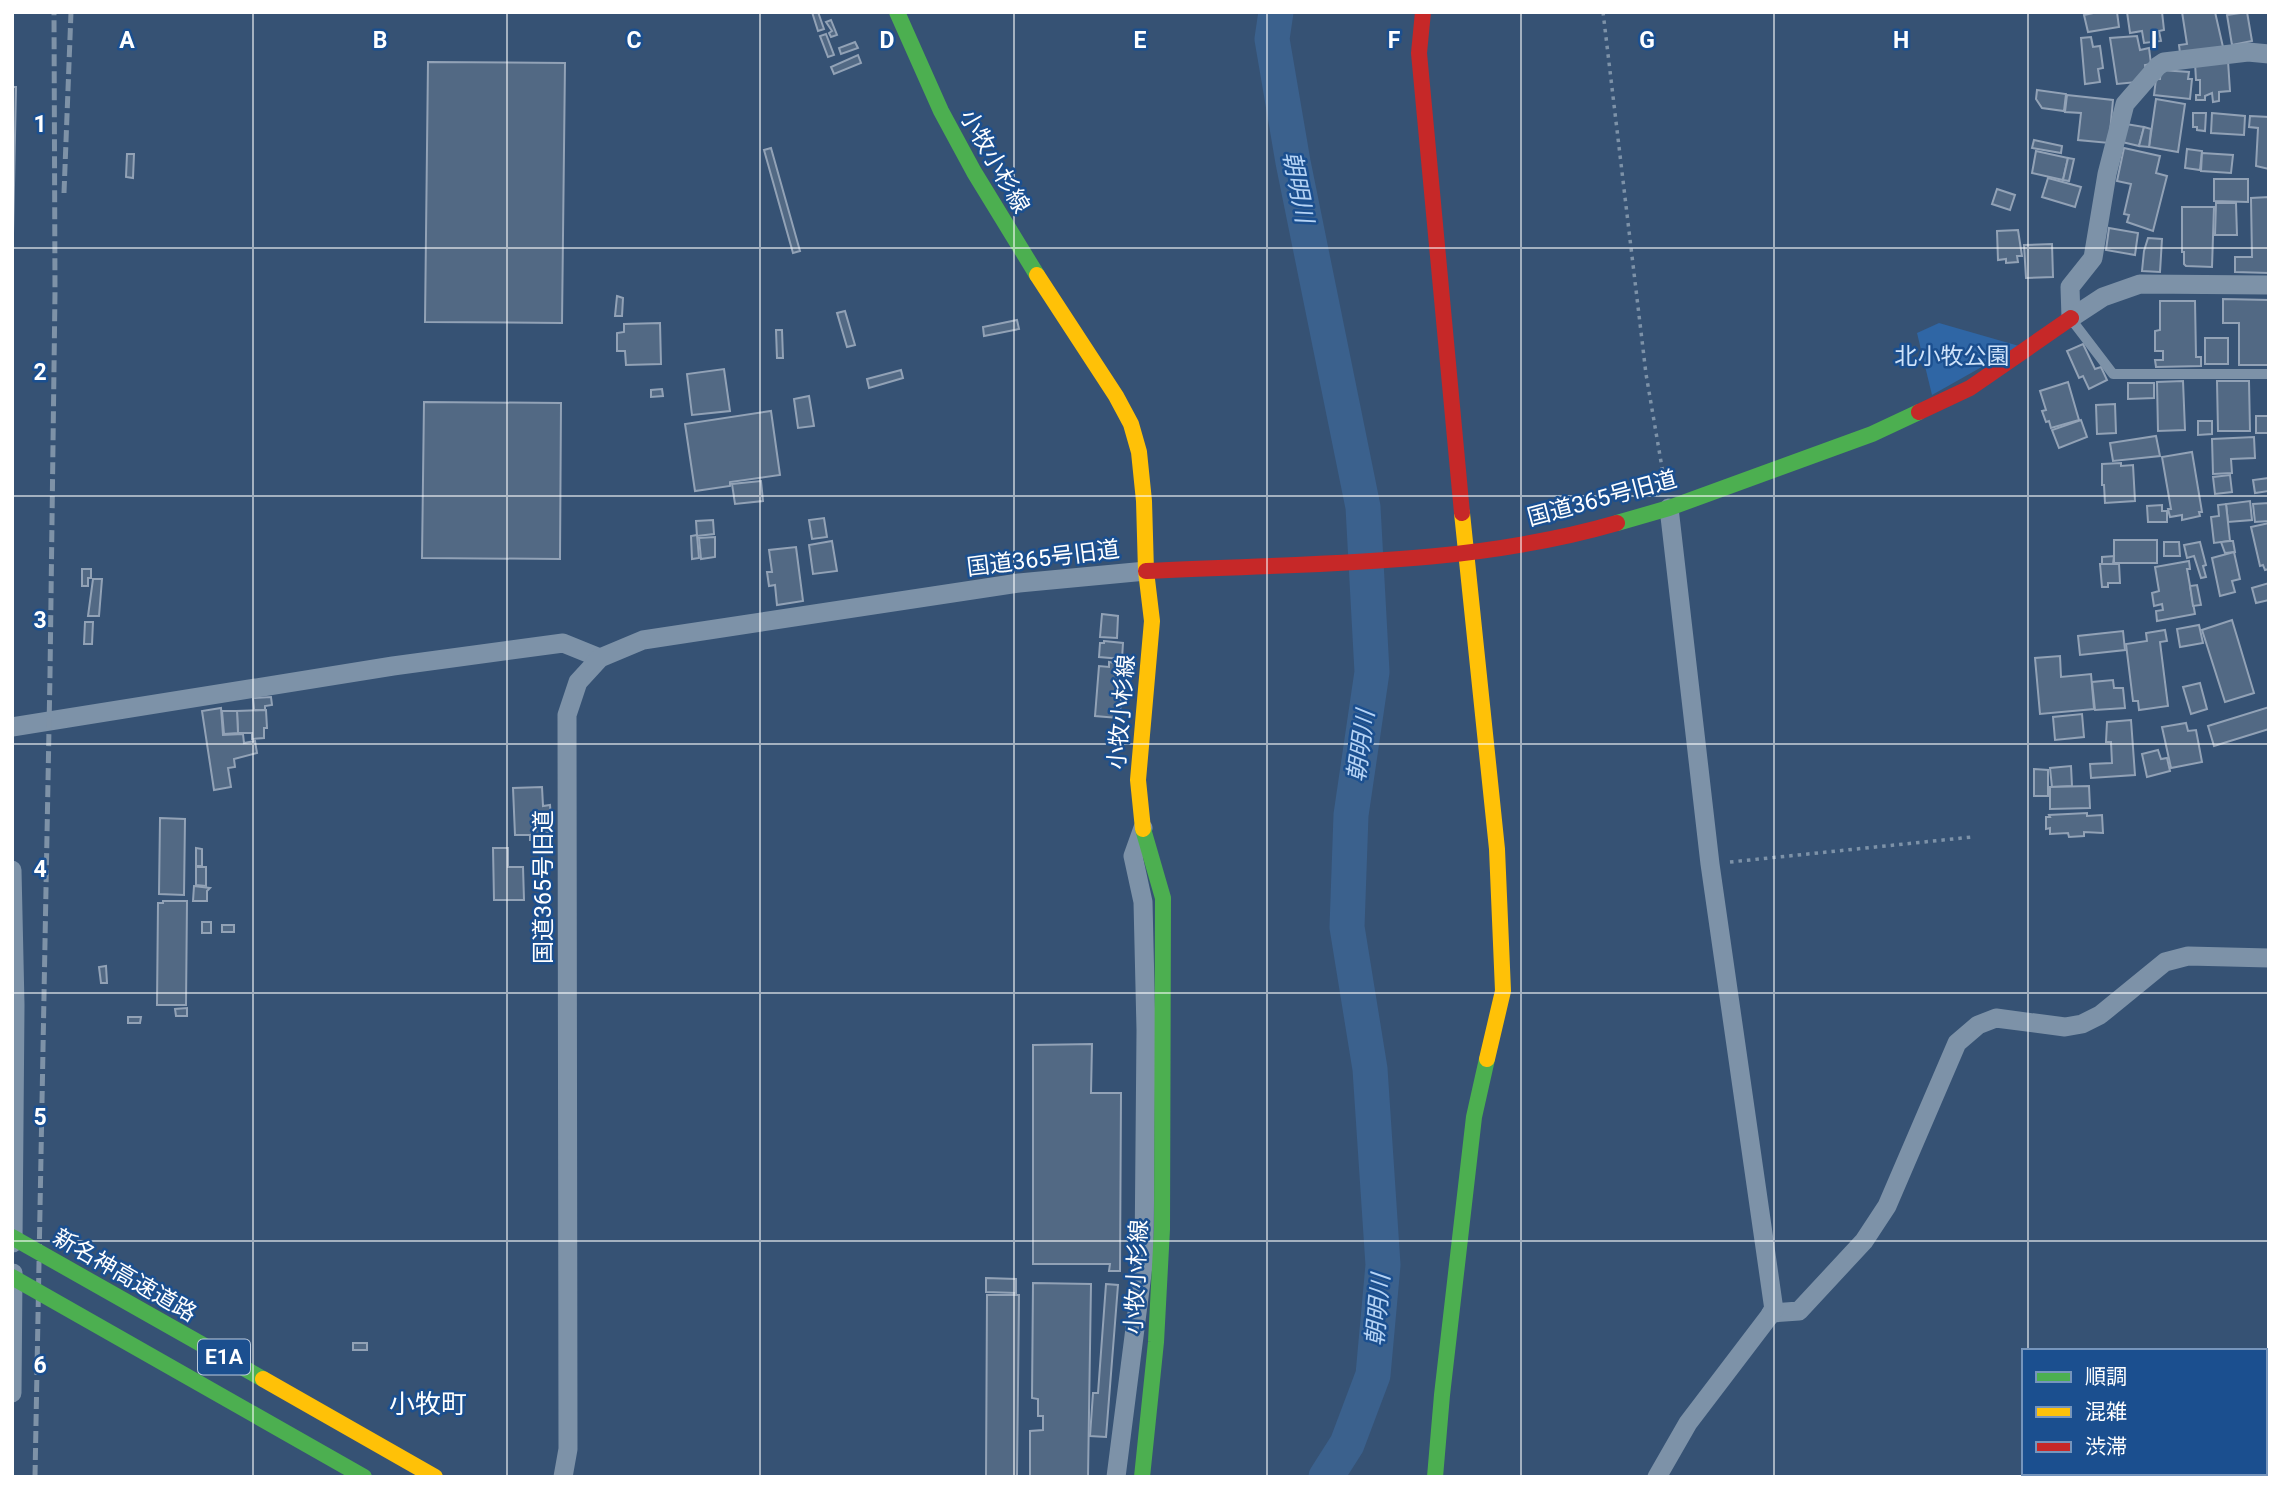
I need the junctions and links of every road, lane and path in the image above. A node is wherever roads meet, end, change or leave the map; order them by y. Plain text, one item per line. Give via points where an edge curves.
1 (897, 12) edge
2 (1423, 12) edge
3 (1603, 12) edge
4 (2269, 54) edge
5 (2269, 285) edge
6 (2071, 318) junction
7 (2269, 374) edge
8 (1669, 508) junction
9 (1466, 554) junction
10 (1153, 570) junction
11 (600, 658) junction
12 (12, 727) edge
13 (1143, 828) junction
14 (1972, 837) dead end
15 (1710, 864) junction
16 (12, 870) edge
17 (2269, 957) edge
18 (12, 1237) edge
19 (12, 1277) edge
20 (1771, 1313) junction
21 (12, 1393) edge
22 (365, 1477) edge
23 (435, 1477) edge
24 (563, 1477) edge
25 (1116, 1477) edge
26 (1142, 1477) edge
27 (1435, 1477) edge
28 (1657, 1477) edge

1 - 10 main road, 小牧小杉線 via 974,172 1131,424 1139,452
2 - 9 main road via 1419,53
3 - 8 path via 1646,374
4 - 6 street via 2248,52 2164,62 2125,104 2093,258 2070,287
5 - 6 street, 国道365号旧道 via 2140,284 2103,297
6 - 7 lane via 2113,374
6 - 8 main road, 国道365号旧道 via 1958,394 1872,434
8 - 9 main road, 国道365号旧道 via 1590,531
8 - 15 street
9 - 10 main road, 国道365号旧道
9 - 27 main road via 1497,849 1503,991 1474,1117
10 - 11 street, 国道365号旧道 via 1018,583 643,640
10 - 13 main road, 小牧小杉線 via 1138,780
11 - 12 street via 563,643
11 - 24 street, 国道365号旧道 via 579,682 567,715 568,1450
13 - 25 street via 1133,856 1143,902 1143,1258
13 - 26 main road, 小牧小杉線 via 1163,898 1162,1229
14 - 15 path
15 - 20 street
16 - 21 street
17 - 20 street via 2188,956 2165,962 2100,1015 2082,1024 2065,1027 1996,1017 1978,1025 1957,1043 1887,1206 1864,1241 1800,1311
18 - 23 main road, 新名神高速道路 / E1A, bridge
19 - 22 main road, E1A, bridge
20 - 28 street via 1688,1423

